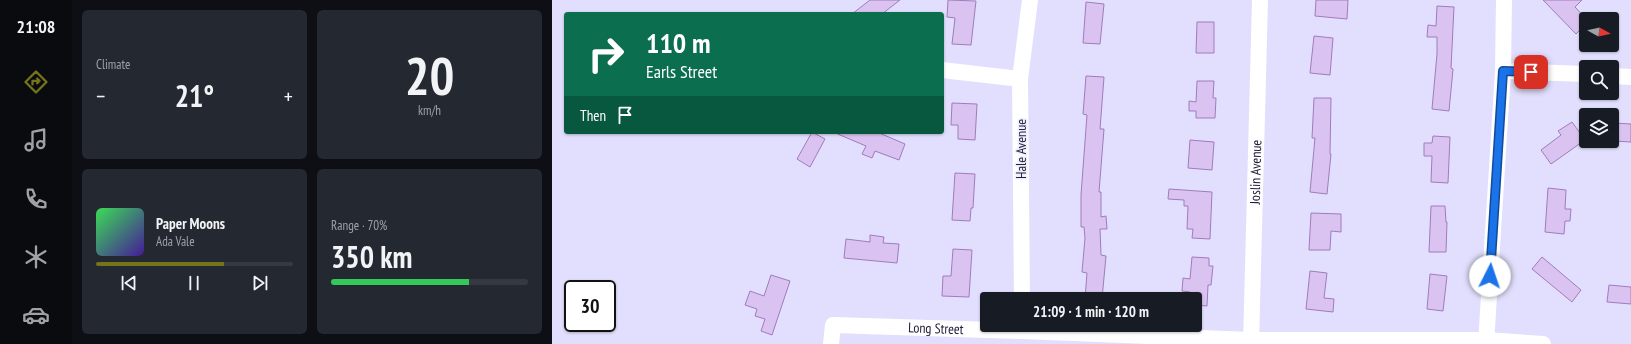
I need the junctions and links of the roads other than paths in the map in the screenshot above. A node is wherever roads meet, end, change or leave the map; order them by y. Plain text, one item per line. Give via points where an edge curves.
1 (1030, 0) edge
2 (1260, 0) edge
3 (1504, 0) edge
4 (944, 70) edge
5 (1503, 71) junction
6 (1579, 74) edge
7 (1619, 76) edge
8 (1631, 76) edge
9 (1020, 79) junction
10 (1022, 292) edge
11 (1022, 333) edge
12 (1251, 342) edge
13 (1486, 342) edge
14 (831, 344) edge
15 (1543, 344) edge

1 - 9 street, Hale Avenue
2 - 12 street, Joslin Avenue
3 - 5 street
4 - 9 street
5 - 6 street
5 - 13 street
7 - 8 street
9 - 10 street, Hale Avenue
11 - 12 street, Long Street
11 - 14 street, Long Street via 833,325
12 - 13 street, Long Street
13 - 15 street, Long Street

